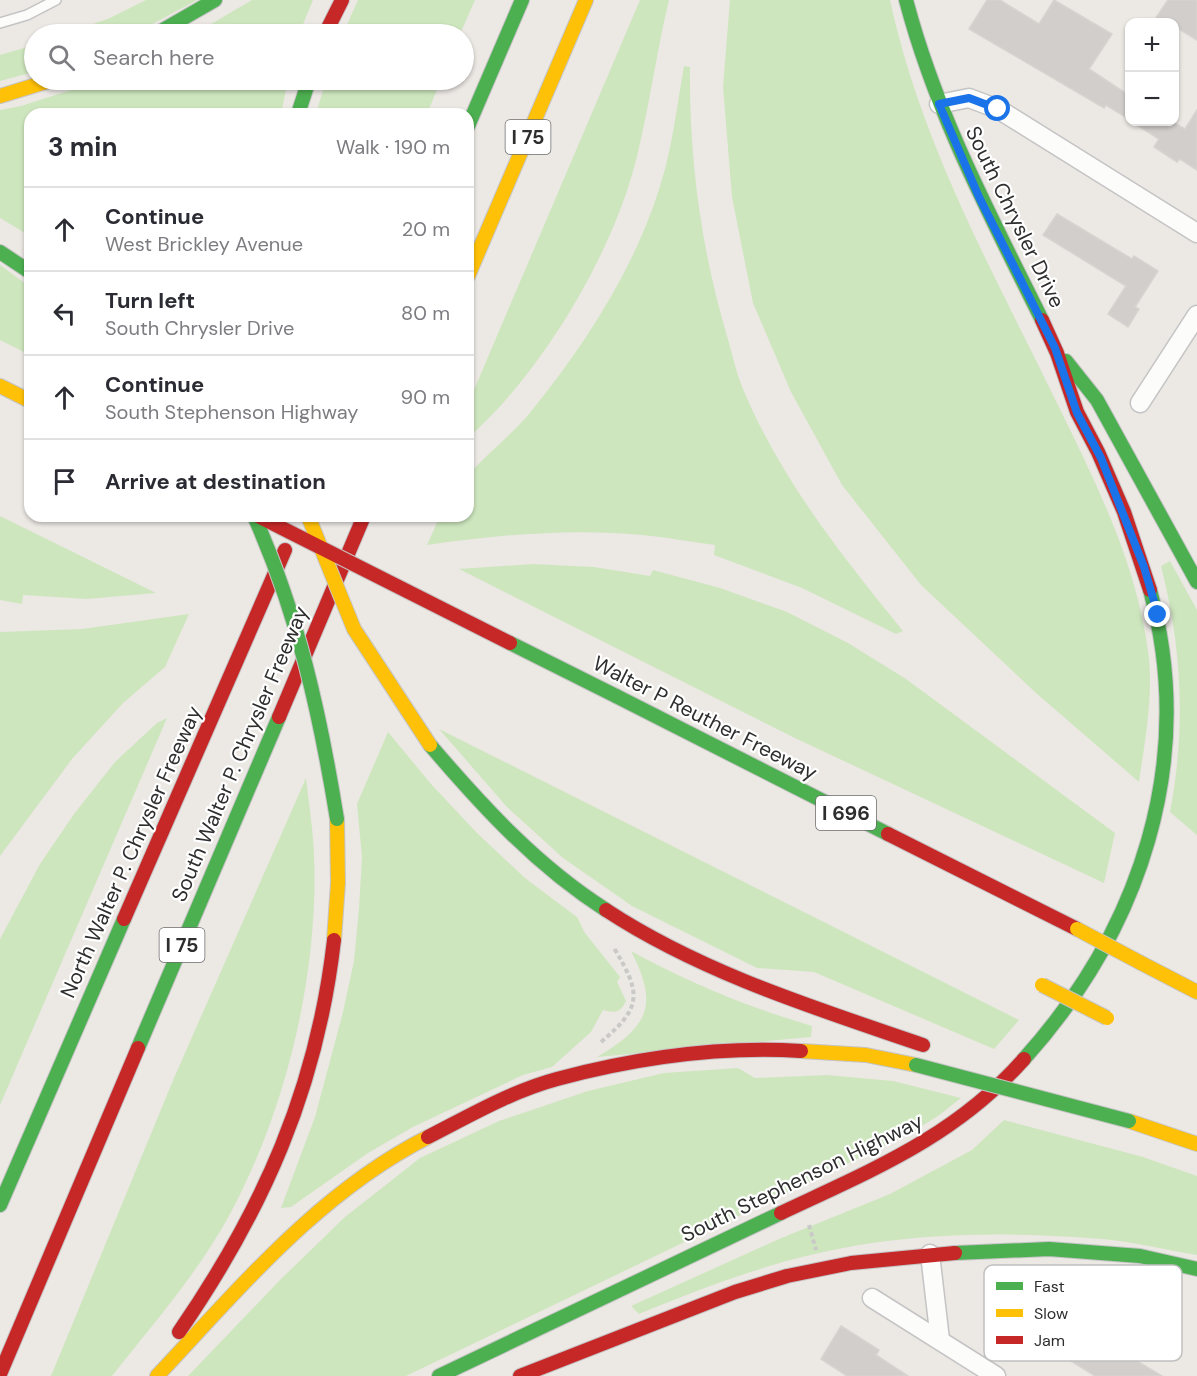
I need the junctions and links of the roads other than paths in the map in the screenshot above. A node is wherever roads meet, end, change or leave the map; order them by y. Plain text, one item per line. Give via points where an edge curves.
1 (56, 0) edge
2 (215, 0) edge
3 (342, 0) edge
4 (522, 0) edge
5 (586, 0) edge
6 (906, 0) edge
7 (0, 22) edge
8 (173, 24) edge
9 (330, 24) edge
10 (24, 89) edge
11 (306, 90) edge
12 (0, 96) edge
13 (939, 104) junction
14 (300, 108) edge
15 (474, 112) edge
16 (1197, 233) edge
17 (0, 252) edge
18 (474, 262) edge
19 (24, 269) edge
20 (1197, 315) edge
21 (1055, 348) junction
22 (0, 386) edge
23 (24, 398) edge
24 (1140, 403) dead end
25 (259, 522) edge
26 (268, 522) edge
27 (297, 522) edge
28 (310, 522) edge
29 (361, 522) edge
30 (1197, 582) edge
31 (1042, 985) dead end
32 (1197, 992) edge
33 (1107, 1018) dead end
34 (928, 1047) dead end
35 (988, 1069) dead end
36 (1129, 1121) junction
37 (1197, 1144) edge
38 (13, 1174) junction
39 (0, 1198) edge
40 (0, 1205) edge
41 (930, 1254) junction
42 (1179, 1265) edge
43 (1182, 1266) edge
44 (1197, 1269) edge
45 (872, 1298) dead end
46 (940, 1340) junction
47 (0, 1374) edge
48 (147, 1376) edge
49 (156, 1376) edge
50 (439, 1376) edge
51 (520, 1376) edge
52 (996, 1376) edge

1 - 7 lane via 27,15
2 - 8 main road
3 - 9 main road
4 - 15 main road
5 - 18 main road, I 75
6 - 13 main road, South Chrysler Drive
10 - 12 main road
11 - 14 main road
13 - 16 street via 969,98 998,109
13 - 21 main road, South Chrysler Drive via 979,197
17 - 19 main road
20 - 24 street
21 - 30 main road via 1097,400
21 - 50 main road, South Stephenson Highway via 1077,413 1101,458 1144,567 1158,615 1164,663 1168,708 1166,755 1158,801 1144,858 1113,936 1070,1005 1026,1059 974,1108 934,1138
22 - 23 main road
25 - 48 main road, bridge via 289,595 325,745 337,819 338,891 333,945 316,1041 277,1162 225,1260
26 - 32 main road, Walter P Reuther Freeway / I 696, bridge
27 - 38 main road, North Walter P. Chrysler Freeway
28 - 34 main road, bridge via 354,629 430,745 482,805 546,866 623,921 698,960 783,997
29 - 47 main road, South Walter P. Chrysler Freeway / I 75
31 - 33 main road, bridge
35 - 36 main road, bridge
36 - 37 main road
36 - 49 main road, bridge via 866,1055 699,1051 556,1079 489,1106 394,1154 325,1204
38 - 39 main road
38 - 40 main road, North Walter P. Chrysler Freeway
41 - 42 main road via 1049,1249 1140,1256
41 - 46 street
41 - 51 main road via 851,1263 746,1289
43 - 44 main road
45 - 46 street
46 - 52 street

